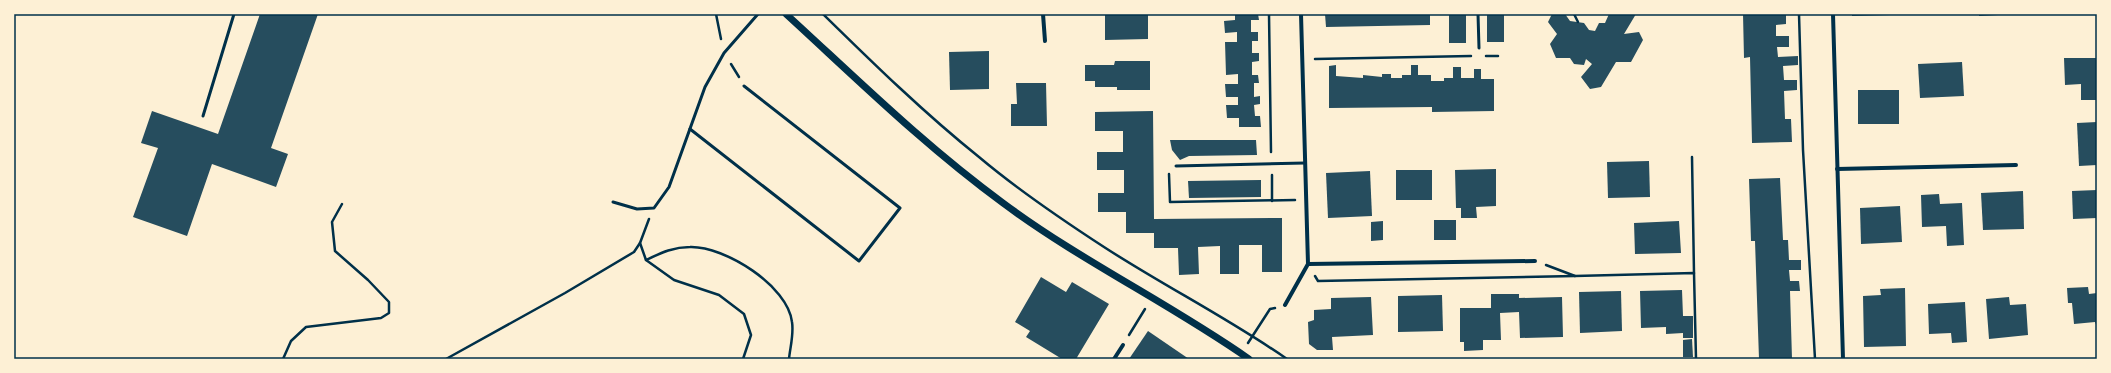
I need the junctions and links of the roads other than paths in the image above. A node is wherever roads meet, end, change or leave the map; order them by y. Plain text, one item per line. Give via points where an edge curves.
1 (234, 14) edge
2 (758, 14) edge
3 (786, 14) edge
4 (1044, 14) edge
5 (1301, 14) edge
6 (1478, 14) edge
7 (1833, 14) edge
8 (1045, 41) dead end
9 (1479, 48) dead end
10 (744, 86) dead end
11 (203, 116) dead end
12 (690, 128) junction
13 (1305, 163) junction
14 (2016, 165) dead end
15 (1176, 166) dead end
16 (1837, 169) junction
17 (613, 202) dead end
18 (1535, 261) road end
19 (1308, 264) junction
20 (1285, 305) road end
21 (1123, 345) road end
22 (1114, 359) edge
23 (1249, 359) edge
24 (1843, 359) edge

1 - 11 lane
2 - 12 lane via 724,53 705,87
3 - 23 street via 910,128 957,168 1017,213
4 - 8 street
5 - 13 street
6 - 9 lane
7 - 16 street
10 - 12 lane via 900,208 859,261
12 - 17 lane via 669,187 654,208 637,209
13 - 15 lane
13 - 19 street
14 - 16 street
16 - 24 street
18 - 19 street
19 - 20 street
21 - 22 street

